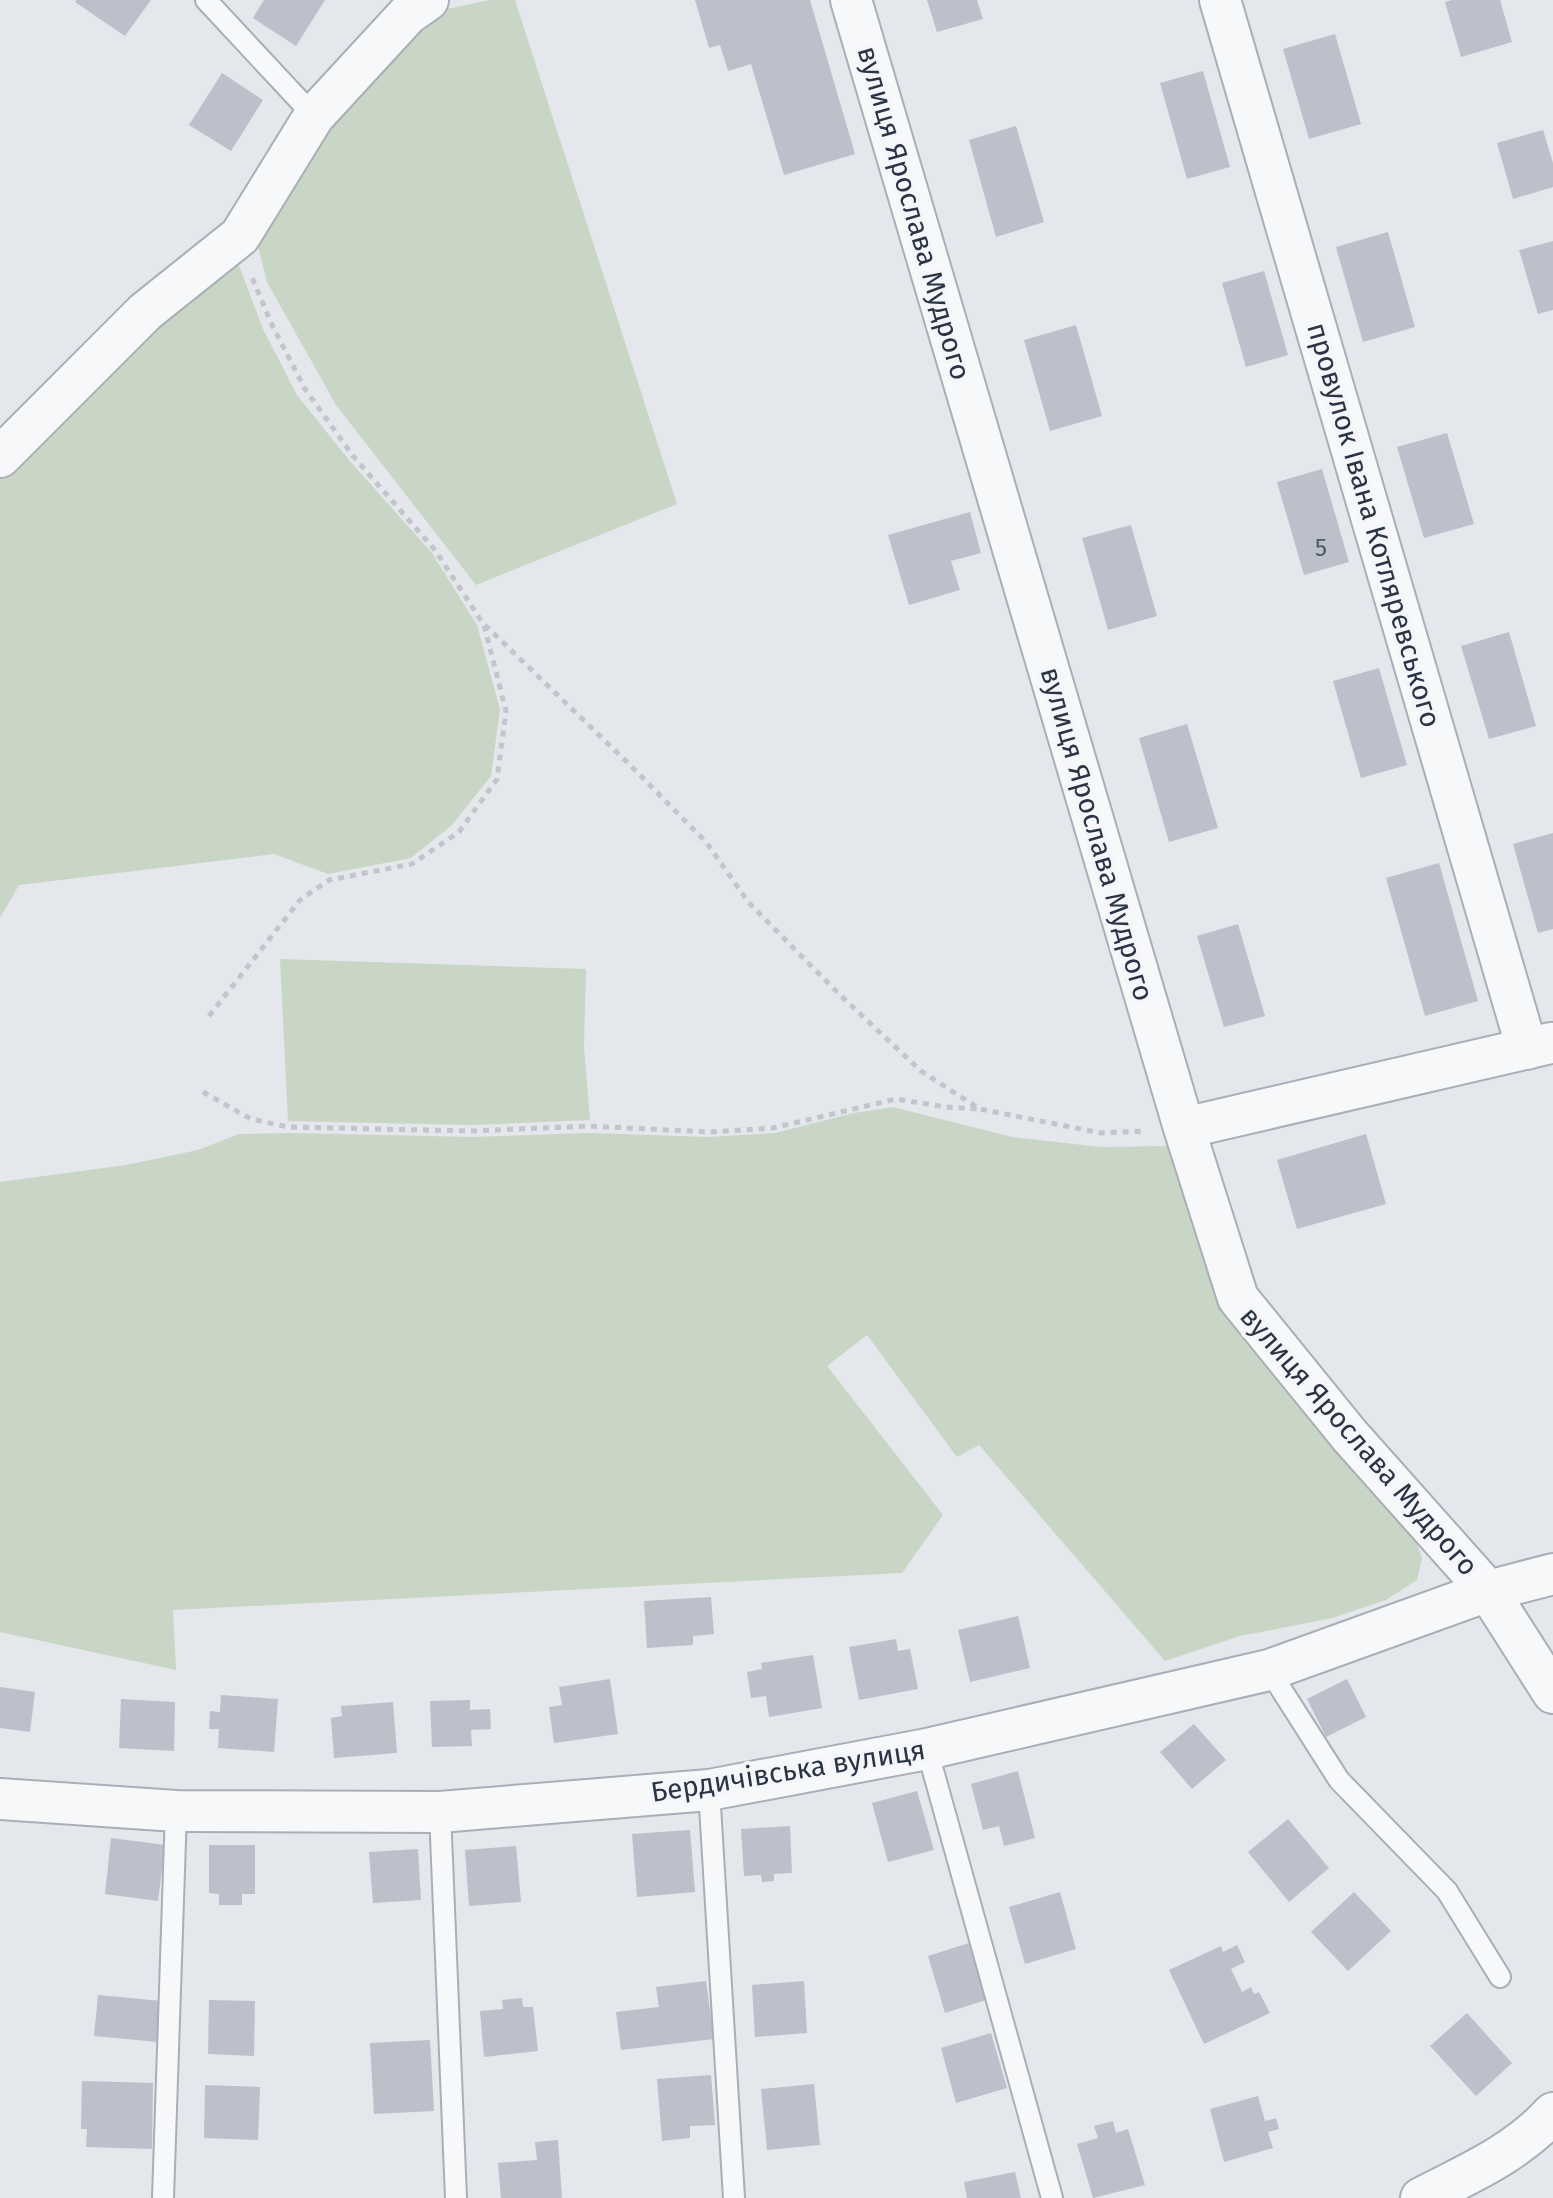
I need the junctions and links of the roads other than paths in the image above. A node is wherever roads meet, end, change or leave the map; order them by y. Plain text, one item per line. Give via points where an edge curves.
1 (206, 0) edge
2 (428, 0) edge
3 (851, 0) edge
4 (1220, 0) edge
5 (314, 116) junction
6 (0, 457) edge
7 (1540, 1046) edge
8 (1184, 1128) junction
9 (1553, 1574) edge
10 (1488, 1591) junction
11 (1269, 1670) junction
12 (1553, 1693) edge
13 (927, 1749) junction
14 (709, 1790) junction
15 (0, 1799) edge
16 (176, 1811) junction
17 (440, 1812) junction
18 (1500, 1977) dead end
19 (1553, 2113) edge
20 (163, 2198) edge
21 (456, 2198) edge
22 (734, 2198) edge
23 (1052, 2198) edge
24 (1421, 2198) edge

1 - 5 lane
2 - 5 street via 408,14
3 - 8 street, вулиця Ярослава Мудрого
4 - 7 street, провулок Івана Котляревського
5 - 6 street via 240,236 145,312
7 - 8 street
8 - 10 street, вулиця Ярослава Мудрого via 1238,1298 1350,1436
9 - 10 street, Бердичівська вулиця
10 - 11 street, Бердичівська вулиця
10 - 12 street, вулиця Ярослава Мудрого
11 - 13 street, Бердичівська вулиця
11 - 18 lane via 1339,1780 1447,1891
13 - 14 street, Бердичівська вулиця
13 - 23 lane
14 - 17 street, Бердичівська вулиця
14 - 22 lane
15 - 16 street, Бердичівська вулиця
16 - 17 street, Бердичівська вулиця
16 - 20 lane
17 - 21 lane
19 - 24 street via 1534,2135

